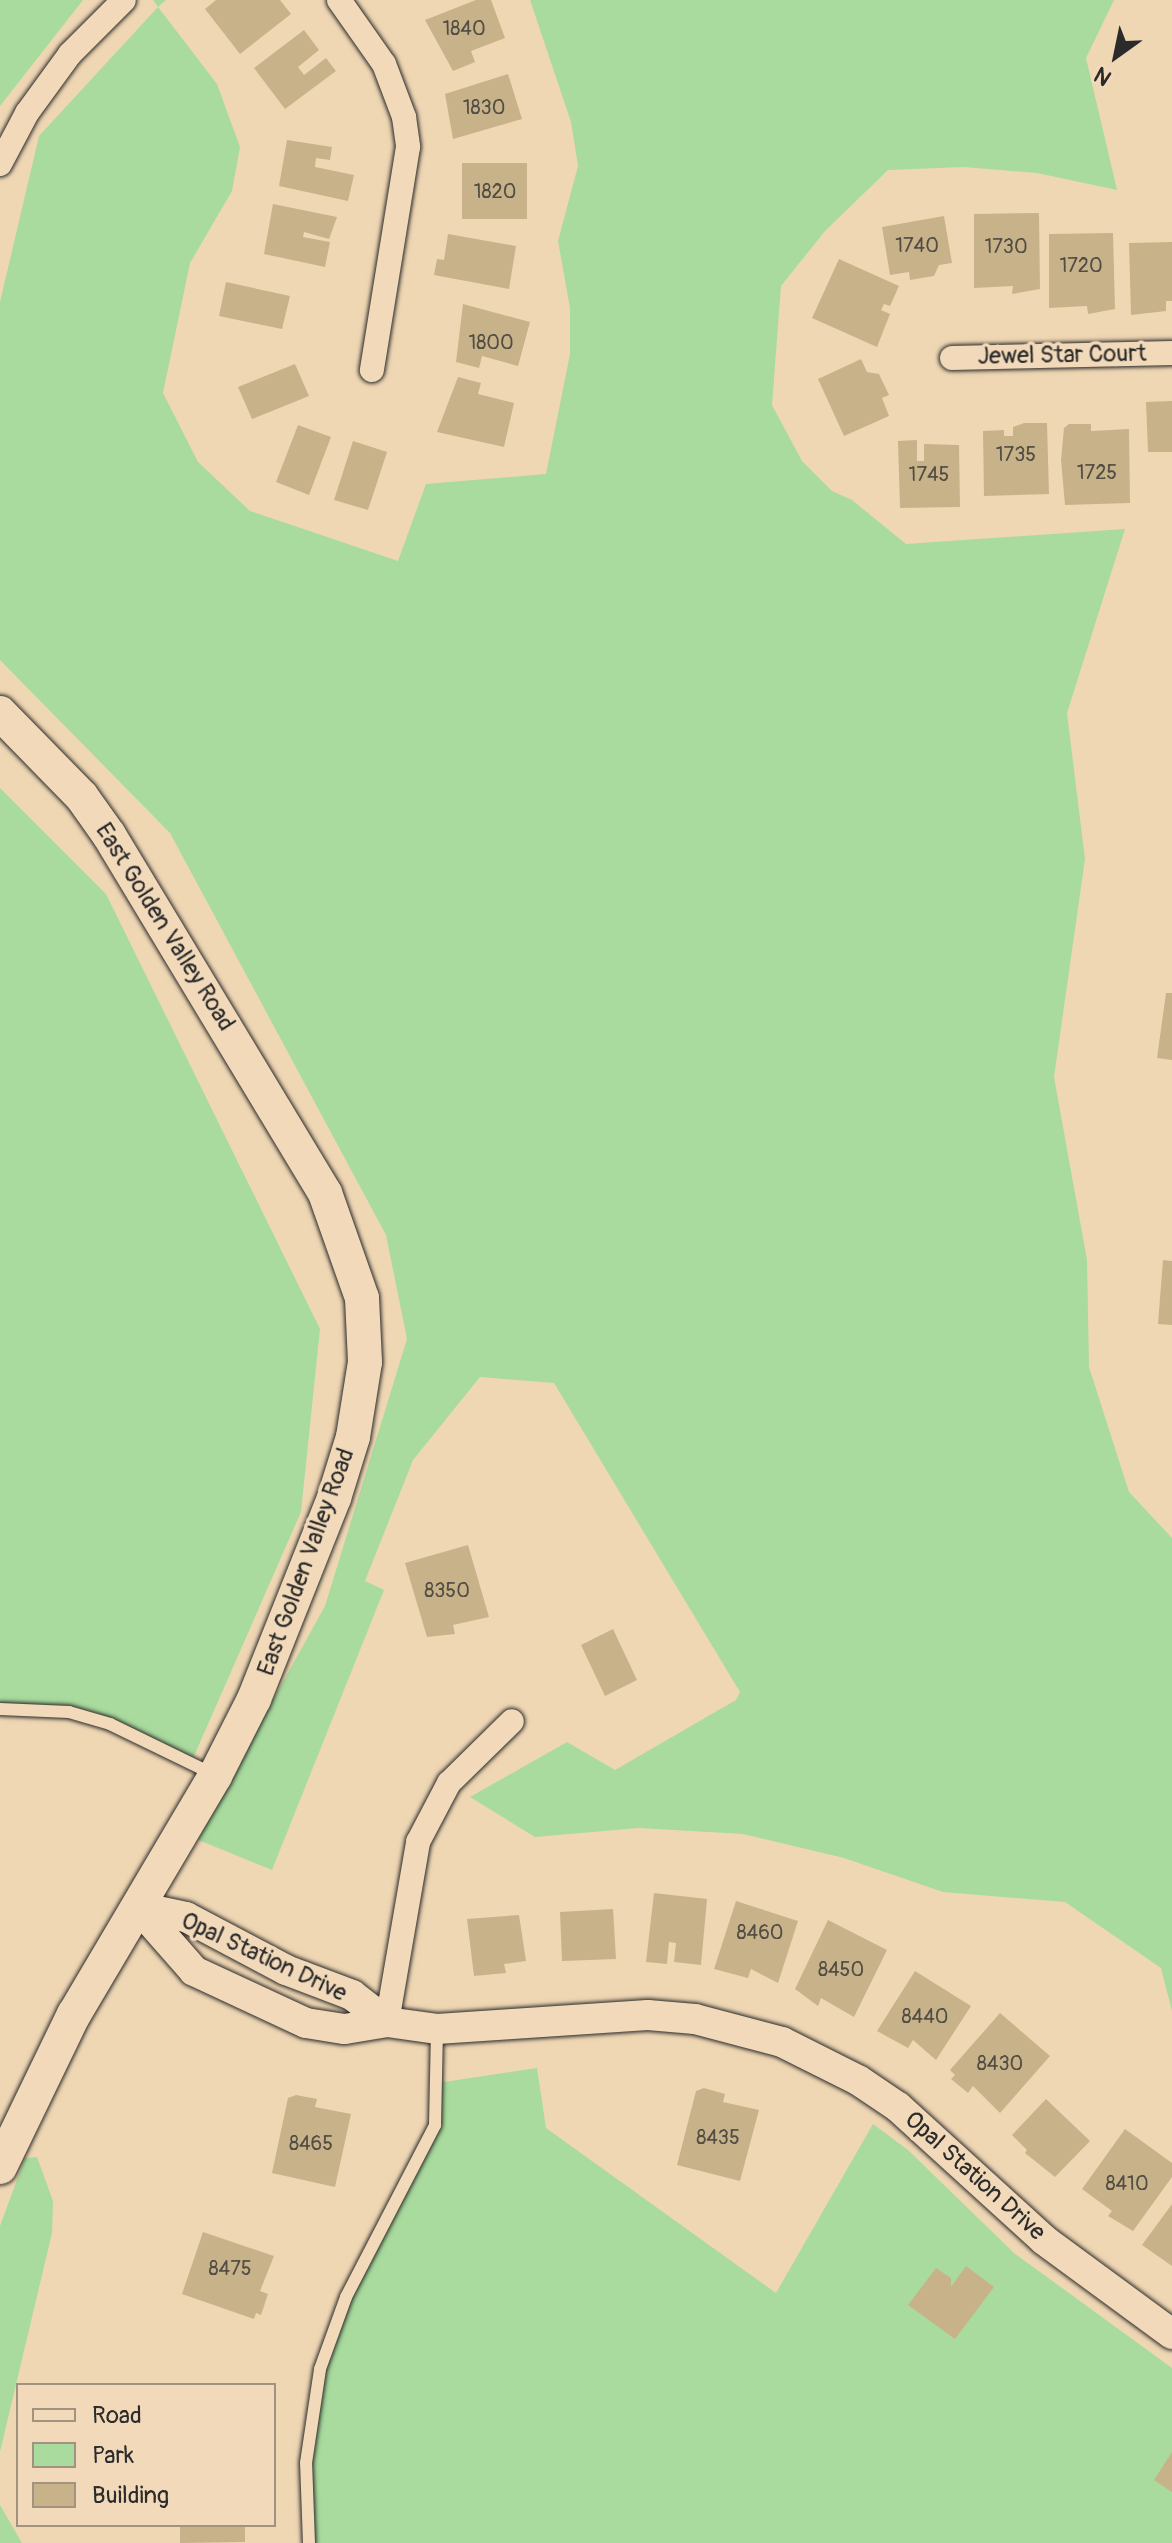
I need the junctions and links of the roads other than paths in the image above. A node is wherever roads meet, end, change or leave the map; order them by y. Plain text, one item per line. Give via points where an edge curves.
1 (124, 0) edge
2 (339, 0) edge
3 (0, 164) edge
4 (1172, 353) edge
5 (952, 358) dead end
6 (372, 370) dead end
7 (0, 713) edge
8 (0, 1709) edge
9 (512, 1721) dead end
10 (215, 1776) junction
11 (138, 1907) junction
12 (387, 2022) junction
13 (437, 2029) junction
14 (0, 2167) edge
15 (1172, 2334) edge
16 (309, 2543) edge

1 - 3 street via 70,54 27,113
2 - 6 street via 384,64 404,117 408,147
4 - 5 street, Jewel Star Court
7 - 10 main road, East Golden Valley Road via 82,797 139,880 325,1193 362,1298 365,1362 353,1437 277,1644
8 - 10 lane via 69,1712 110,1724
9 - 12 street via 449,1783 418,1842
10 - 11 main road, East Golden Valley Road
11 - 12 street, Opal Station Drive via 186,1917 286,1970 352,1995
11 - 12 street, Opal Station Drive via 194,1971 226,1989 306,2023 345,2029
11 - 14 main road, East Golden Valley Road via 74,2014
12 - 13 street, Opal Station Drive
13 - 15 street, Opal Station Drive via 648,2015 695,2019 782,2042 898,2107 1044,2240
13 - 16 lane via 435,2125 346,2297 320,2369 306,2463

